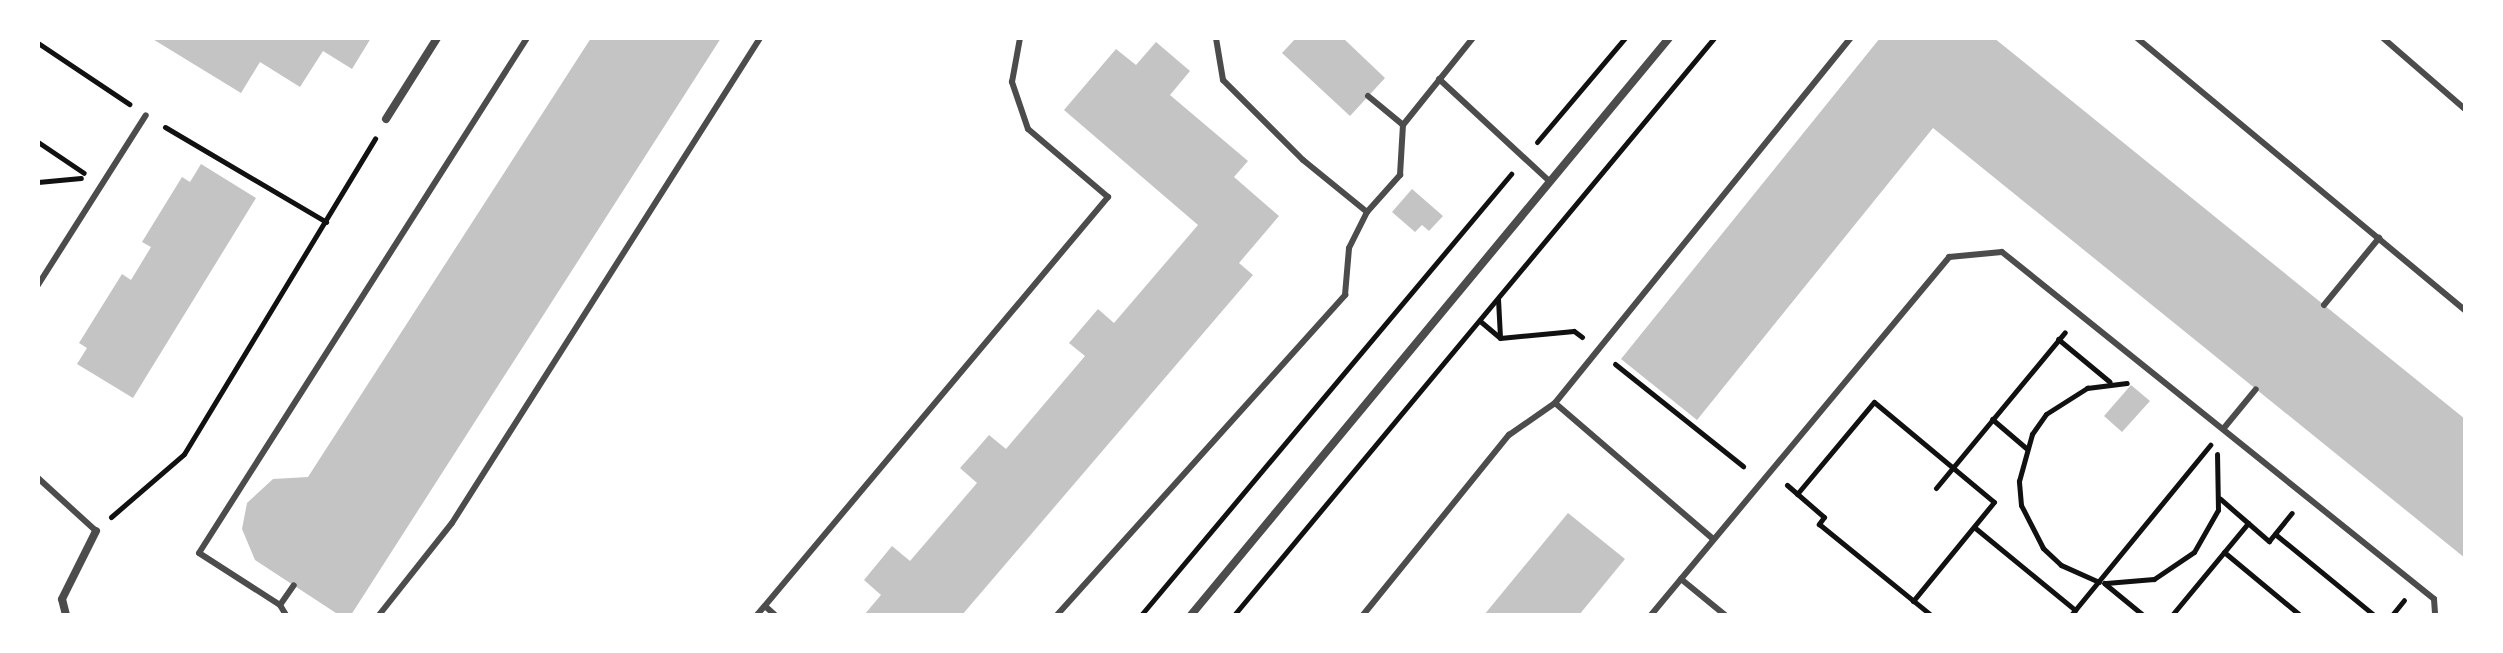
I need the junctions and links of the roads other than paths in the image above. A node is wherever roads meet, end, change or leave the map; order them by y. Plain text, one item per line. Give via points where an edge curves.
1 (437, 38) edge
2 (527, 38) edge
3 (760, 38) edge
4 (1020, 38) edge
5 (1216, 38) edge
6 (1473, 38) edge
7 (1669, 38) edge
8 (1851, 38) edge
9 (2137, 38) edge
10 (2383, 38) edge
11 (1439, 79) junction
12 (1368, 96) dead end
13 (2465, 109) edge
14 (146, 115) road end
15 (386, 119) road end
16 (1403, 125) junction
17 (1549, 181) junction
18 (1367, 212) junction
19 (2379, 238) junction
20 (38, 285) edge
21 (2324, 305) dead end
22 (2465, 310) edge
23 (2256, 389) dead end
24 (1555, 403) junction
25 (2224, 428) junction
26 (38, 478) edge
27 (96, 531) joint
28 (1713, 539) junction
29 (1681, 579) junction
30 (294, 585) dead end
31 (280, 605) junction
32 (765, 606) junction
33 (66, 615) edge
34 (286, 615) edge
35 (379, 615) edge
36 (757, 615) edge
37 (775, 615) edge
38 (1057, 615) edge
39 (1191, 615) edge
40 (1363, 615) edge
41 (1651, 615) edge
42 (1725, 615) edge
43 (2435, 615) edge

1 - 15 street
2 - 31 lane via 199,553
3 - 35 lane via 452,523
4 - 32 lane via 1012,82 1028,129 1108,197
5 - 18 lane via 1223,80 1303,160
6 - 11 lane
7 - 17 street
8 - 24 lane
9 - 19 lane
10 - 13 lane
11 - 16 lane
11 - 17 lane
12 - 16 lane
14 - 20 lane
16 - 18 lane via 1400,175
17 - 39 street
18 - 38 lane via 1349,248 1345,295
19 - 21 lane
19 - 22 lane
23 - 25 lane
24 - 28 lane
24 - 40 lane via 1509,435
25 - 28 lane via 2002,252 1949,257
25 - 43 lane via 2434,599
26 - 27 lane
27 - 33 street via 62,599
28 - 29 lane
29 - 41 lane
29 - 42 lane
30 - 31 lane
31 - 34 lane
32 - 36 lane
32 - 37 lane

